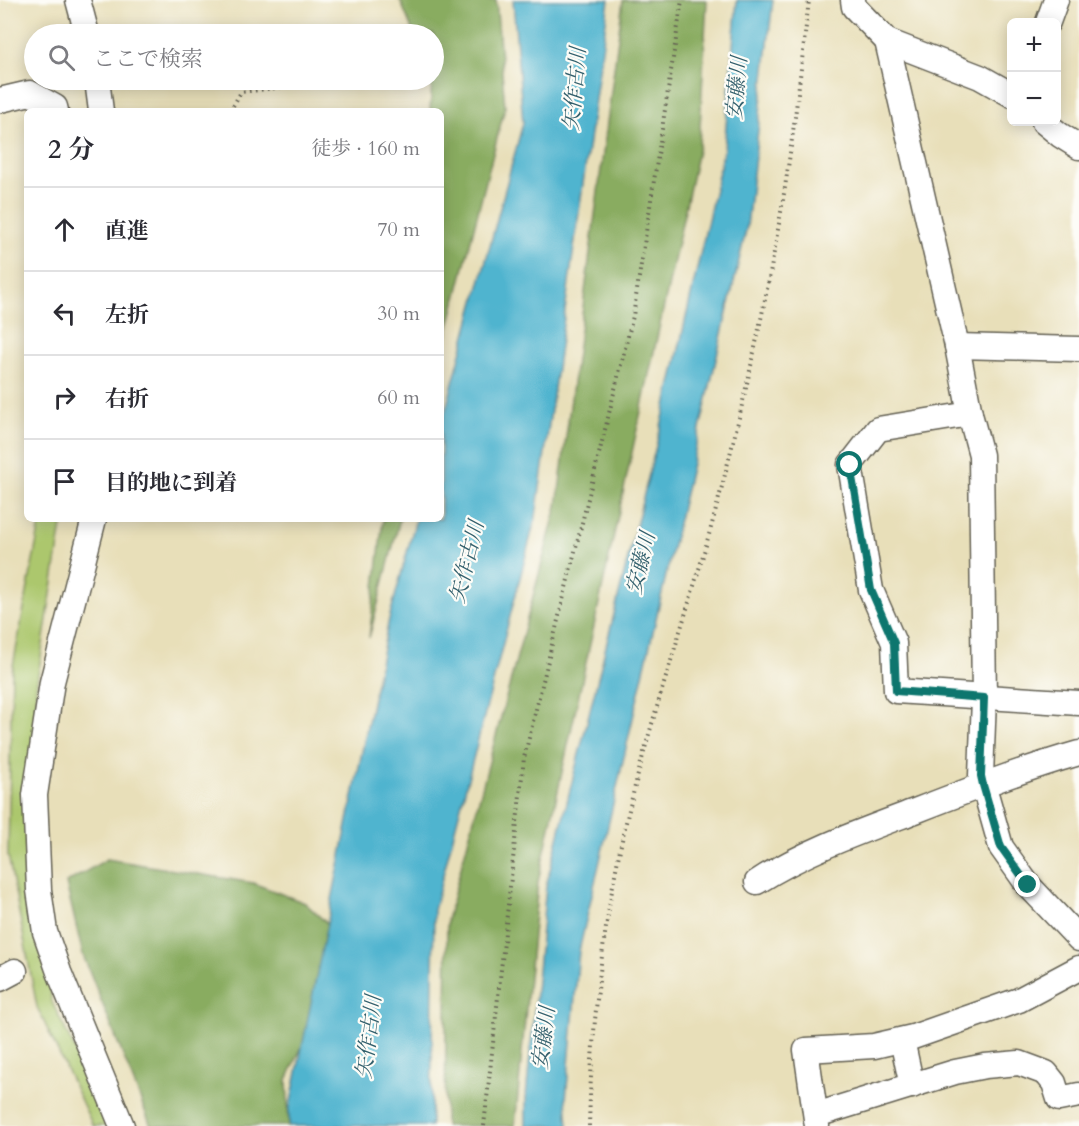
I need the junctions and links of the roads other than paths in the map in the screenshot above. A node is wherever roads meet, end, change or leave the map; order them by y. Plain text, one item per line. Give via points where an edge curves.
1 (78, 0) edge
2 (1056, 0) edge
3 (857, 2) edge
4 (1049, 18) edge
5 (84, 24) edge
6 (887, 41) junction
7 (98, 90) edge
8 (1007, 93) edge
9 (0, 100) edge
10 (55, 108) edge
11 (101, 108) edge
12 (1049, 126) edge
13 (1079, 147) edge
14 (957, 346) junction
15 (1079, 349) edge
16 (970, 414) junction
17 (93, 522) edge
18 (984, 698) junction
19 (1079, 703) edge
20 (1079, 753) edge
21 (983, 785) junction
22 (757, 882) dead end
23 (1079, 939) edge
24 (1079, 968) edge
25 (902, 1040) junction
26 (912, 1086) junction
27 (1079, 1095) edge
28 (816, 1121) edge
29 (122, 1126) edge

1 - 5 street
2 - 4 street
3 - 6 street
6 - 8 street via 980,77
6 - 14 street
7 - 11 street
9 - 10 street via 30,93
12 - 13 street
14 - 15 street
14 - 16 street
16 - 18 street via 981,455
16 - 18 street via 878,429 850,465 871,590 894,643 896,691
17 - 29 street via 52,682 35,795 39,890 48,942
18 - 19 street
18 - 21 street
20 - 21 street
21 - 22 street via 871,828 777,869
21 - 23 street via 1001,847 1028,885
24 - 25 street via 1019,1000
25 - 26 street
25 - 28 street via 874,1046 806,1050
26 - 27 street via 955,1072 1019,1063 1046,1073 1059,1099
26 - 28 street

